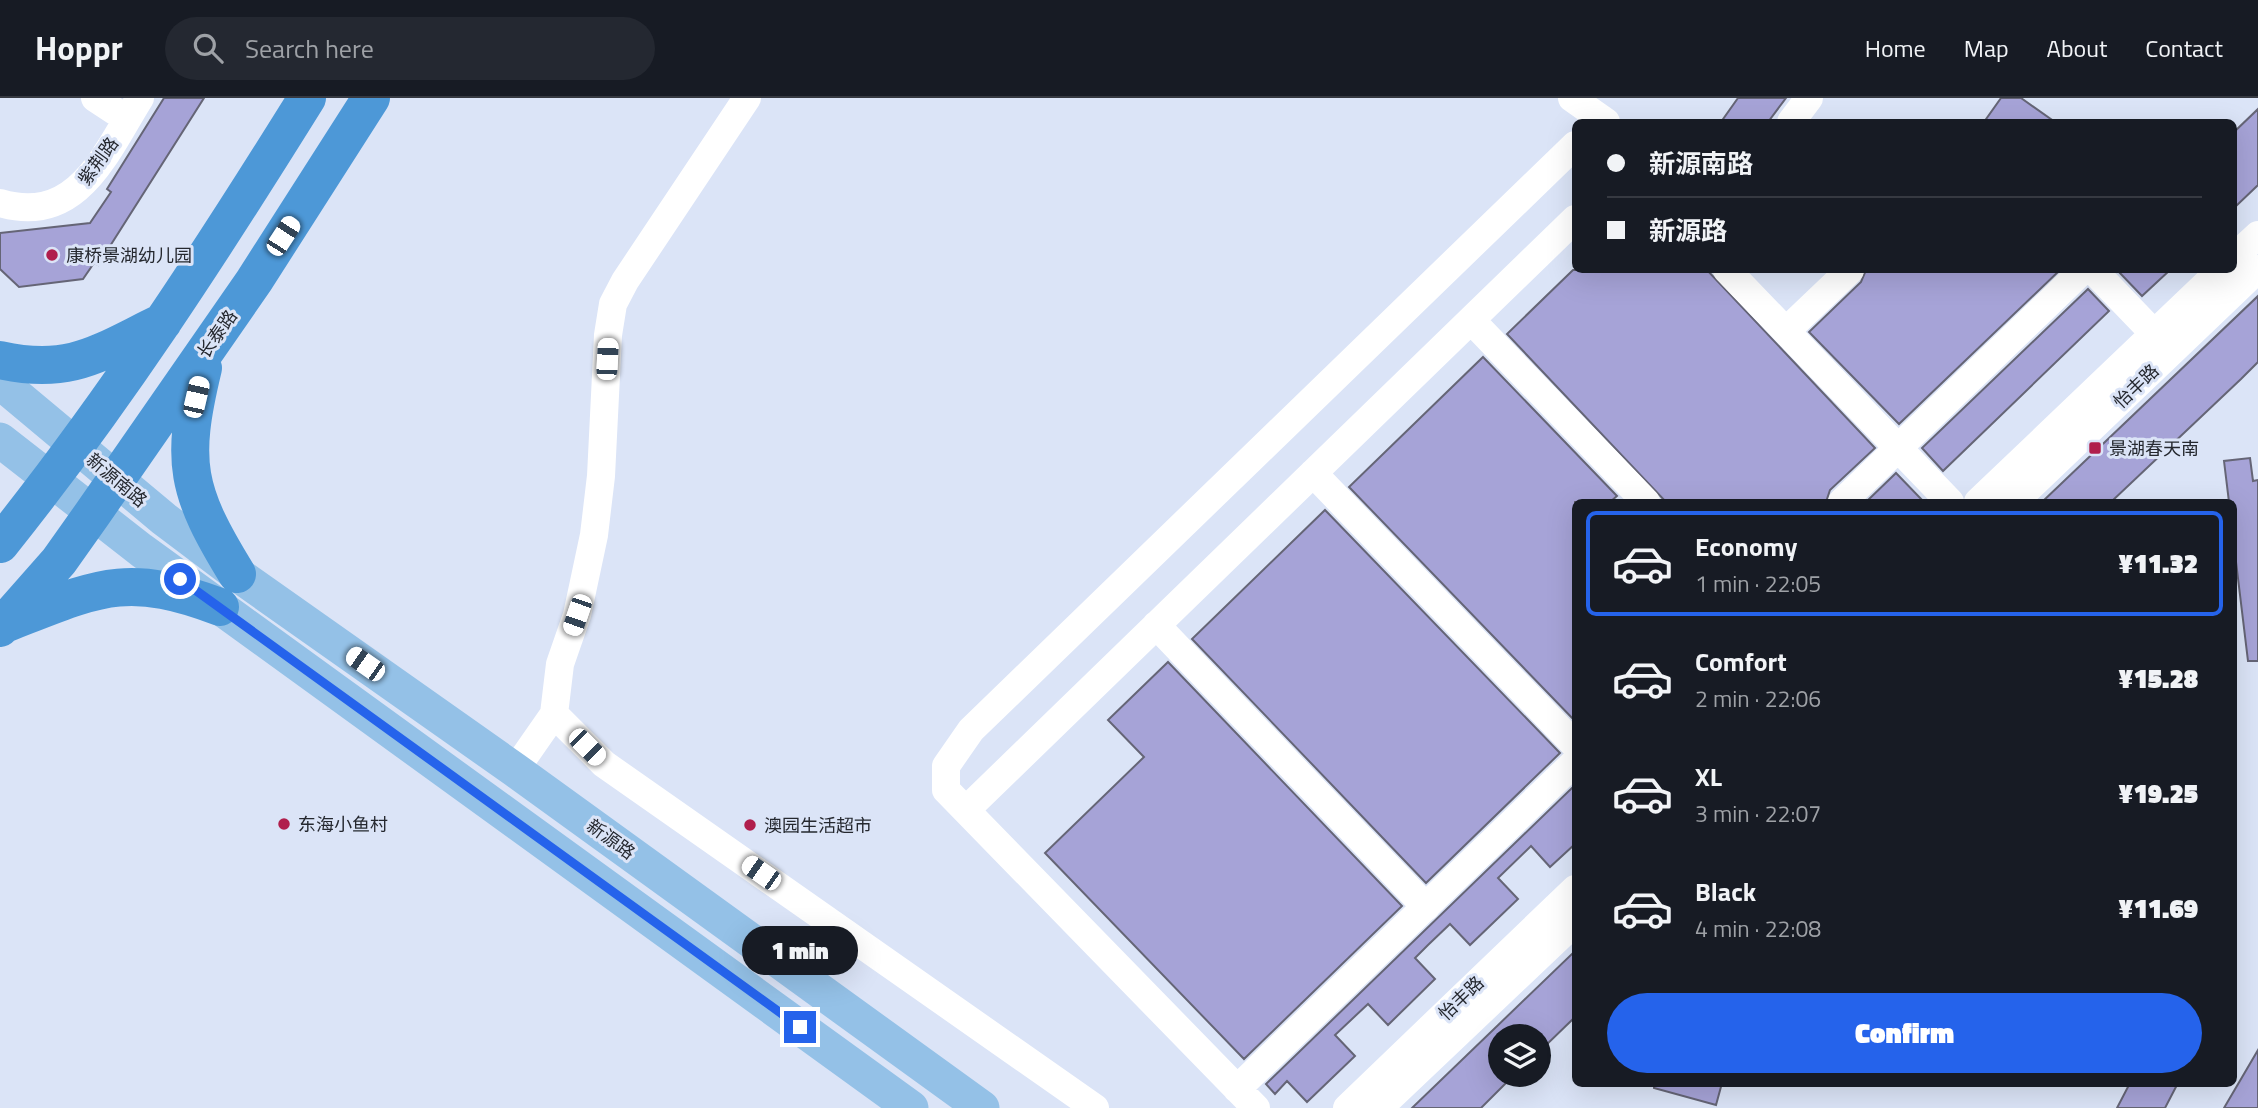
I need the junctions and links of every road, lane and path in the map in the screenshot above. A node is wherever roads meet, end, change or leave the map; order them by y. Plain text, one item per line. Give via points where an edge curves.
1 (94, 98) edge
2 (307, 98) edge
3 (371, 98) edge
4 (747, 98) edge
5 (1572, 98) edge
6 (1809, 98) edge
7 (134, 108) edge
8 (1597, 119) edge
9 (1793, 119) edge
10 (1572, 148) edge
11 (0, 204) edge
12 (1572, 222) edge
13 (2258, 234) edge
14 (2237, 254) edge
15 (2258, 269) edge
16 (1730, 273) edge
17 (1847, 273) edge
18 (2079, 273) edge
19 (2096, 273) edge
20 (2219, 273) edge
21 (1471, 320) junction
22 (165, 321) junction
23 (1786, 331) junction
24 (2163, 342) junction
25 (208, 347) junction
26 (0, 360) edge
27 (0, 382) edge
28 (0, 440) edge
29 (76, 446) junction
30 (1898, 448) junction
31 (1313, 473) junction
32 (116, 479) junction
33 (49, 480) junction
34 (1643, 499) edge
35 (1845, 499) edge
36 (1947, 499) edge
37 (1981, 499) edge
38 (2017, 499) edge
39 (93, 513) junction
40 (0, 544) edge
41 (237, 574) junction
42 (220, 607) junction
43 (1156, 625) junction
44 (1, 626) edge
45 (554, 714) junction
46 (1572, 742) edge
47 (1572, 765) edge
48 (515, 770) junction
49 (966, 810) junction
50 (1572, 892) edge
51 (1426, 906) junction
52 (1572, 925) edge
53 (1247, 1099) edge
54 (911, 1108) edge
55 (982, 1108) edge
56 (1096, 1108) edge
57 (1347, 1108) edge
58 (1379, 1108) edge

1 - 7 street
2 - 22 highway
3 - 25 highway, 长泰路
4 - 45 street via 613,304 594,535 577,615 560,664
5 - 8 street
6 - 9 street
7 - 11 street, 紫荆路 via 87,181 68,198 44,208
10 - 49 street via 971,730 946,766 946,790
12 - 21 street
13 - 14 street
15 - 24 street, 怡丰路
16 - 23 street
17 - 23 street
18 - 30 street
19 - 24 street
20 - 24 street, 怡丰路
21 - 31 street
21 - 34 street
22 - 26 highway via 65,366 31,367
22 - 29 highway
23 - 30 street
24 - 37 street, 怡丰路
24 - 38 street, 怡丰路
25 - 32 highway, 长泰路
25 - 41 highway via 190,422 189,468 211,531
27 - 29 main road, 新源南路
28 - 33 main road
29 - 32 main road, 新源南路
29 - 33 highway
30 - 35 street
30 - 36 street
31 - 43 street
31 - 46 street
32 - 39 highway, 长泰路
32 - 41 main road, 新源南路
33 - 39 main road
33 - 40 highway
39 - 42 main road
39 - 44 highway, 长泰路 via 59,561
41 - 48 main road, 新源路
42 - 44 highway via 178,591 135,585 107,587
42 - 54 main road
43 - 49 street
43 - 51 street
45 - 48 street
45 - 56 street via 604,764
47 - 51 street
48 - 55 main road, 新源路
49 - 53 street
50 - 57 street, 怡丰路
51 - 53 street
52 - 58 street, 怡丰路

